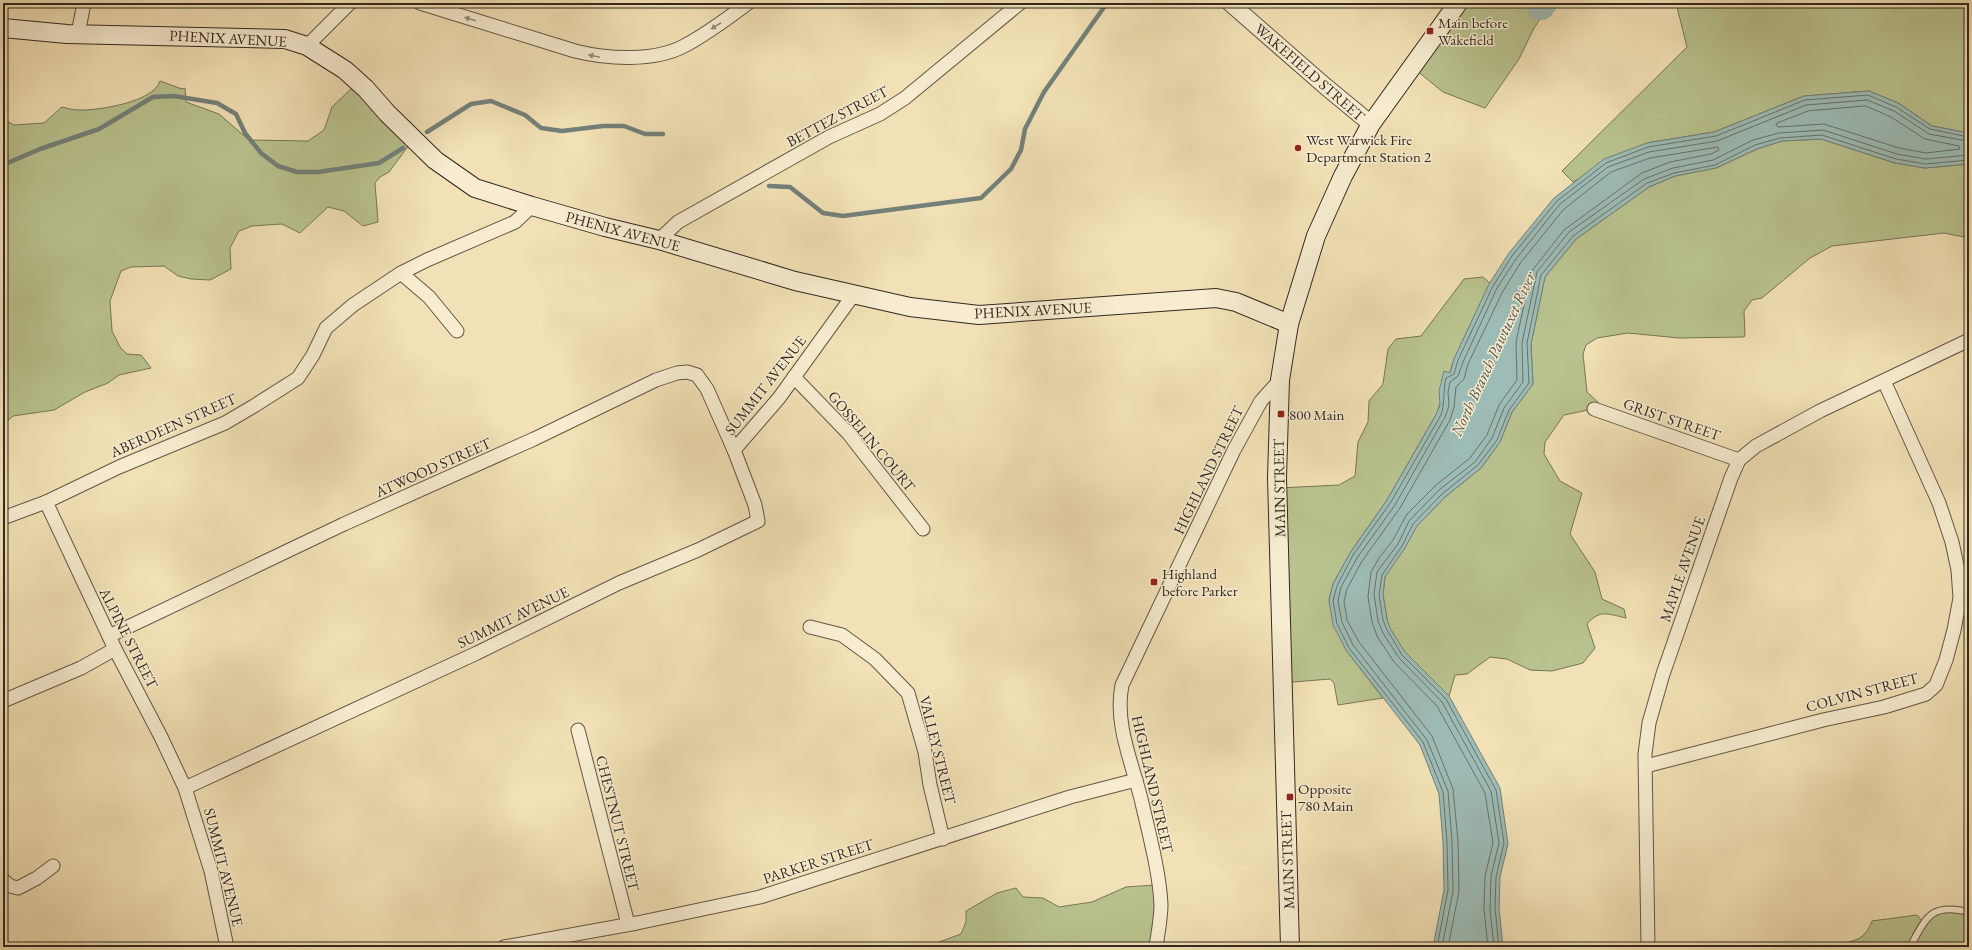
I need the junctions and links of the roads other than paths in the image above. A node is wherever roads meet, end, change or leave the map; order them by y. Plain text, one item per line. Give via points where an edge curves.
1 (84, 3) edge
2 (350, 3) edge
3 (420, 3) edge
4 (748, 3) edge
5 (1020, 3) edge
6 (1230, 3) edge
7 (1458, 3) edge
8 (3, 28) edge
9 (78, 34) junction
10 (307, 46) junction
11 (1371, 124) junction
12 (532, 206) junction
13 (660, 240) junction
14 (401, 274) junction
15 (854, 294) junction
16 (1289, 324) junction
17 (458, 331) dead end
18 (1969, 340) edge
19 (794, 377) junction
20 (1280, 380) junction
21 (1884, 381) junction
22 (1594, 409) dead end
23 (734, 450) junction
24 (1739, 460) junction
25 (46, 502) junction
26 (3, 518) edge
27 (923, 529) dead end
28 (810, 627) dead end
29 (109, 636) junction
30 (115, 649) junction
31 (3, 701) edge
32 (578, 730) dead end
33 (1646, 766) junction
34 (1136, 780) junction
35 (185, 788) junction
36 (943, 839) junction
37 (52, 866) dead end
38 (3, 880) edge
39 (1969, 912) edge
40 (628, 924) junction
41 (227, 947) edge
42 (504, 947) edge
43 (1156, 947) edge
44 (1290, 947) edge
45 (1648, 947) edge
46 (1910, 947) edge

1 - 9 street
2 - 10 street
4 -> 3 street via 683,47 662,54 624,57 599,57 575,51
5 - 13 street, BETTEZ STREET via 905,98 880,114 829,137 678,222
6 - 11 street, WAKEFIELD STREET
7 - 11 main road, MAIN STREET
8 - 9 main road, PHENIX AVENUE
9 - 10 main road, PHENIX AVENUE via 285,39
10 - 12 main road, PHENIX AVENUE via 345,70 435,160 452,173 475,188
11 - 16 main road, MAIN STREET via 1343,176 1316,236
12 - 13 main road, PHENIX AVENUE
12 - 14 street, ABERDEEN STREET via 516,222 472,239
13 - 15 main road, PHENIX AVENUE via 795,281
14 - 17 street via 429,297
14 - 25 street, ABERDEEN STREET via 353,305 326,328 298,378 225,423 119,467
15 - 16 main road, PHENIX AVENUE via 910,307 979,315 1216,298 1236,302
15 - 19 street, SUMMIT AVENUE
16 - 20 main road, MAIN STREET
18 - 21 street, MAPLE AVENUE
19 - 23 street, SUMMIT AVENUE
19 - 27 street, GOSSELIN COURT via 848,433
20 - 34 street, HIGHLAND STREET via 1260,401 1234,450 1122,685 1119,711
20 - 44 main road, MAIN STREET via 1277,478
21 - 24 street, MAPLE AVENUE via 1807,418 1756,446
21 - 33 street, COLVIN STREET via 1939,503 1958,570 1960,598 1954,630 1936,685 1926,694 1884,706
22 - 24 street, GRIST STREET
23 - 29 street, ATWOOD STREET via 704,384 697,375 677,373 656,380 534,439 344,524
23 - 35 street, SUMMIT AVENUE via 755,505 758,521 698,550 619,583 477,653
24 - 33 street, MAPLE AVENUE via 1663,674 1649,723
25 - 26 street, ABERDEEN STREET
25 - 29 street, ALPINE STREET
28 - 36 street, VALLEY STREET via 842,635 875,659 908,693 925,752
29 - 30 street, ALPINE STREET
30 - 31 street via 81,668
30 - 35 street, ALPINE STREET
32 - 40 street, CHESTNUT STREET
33 - 45 street, MAPLE AVENUE
34 - 36 street, PARKER STREET via 1070,798
34 - 43 street, HIGHLAND STREET via 1161,905
35 - 41 street, SUMMIT AVENUE via 212,871
36 - 40 street, PARKER STREET via 760,897
37 - 38 street via 18,888
39 - 46 lane via 1948,909 1937,911 1921,927
40 - 42 street, PARKER STREET

